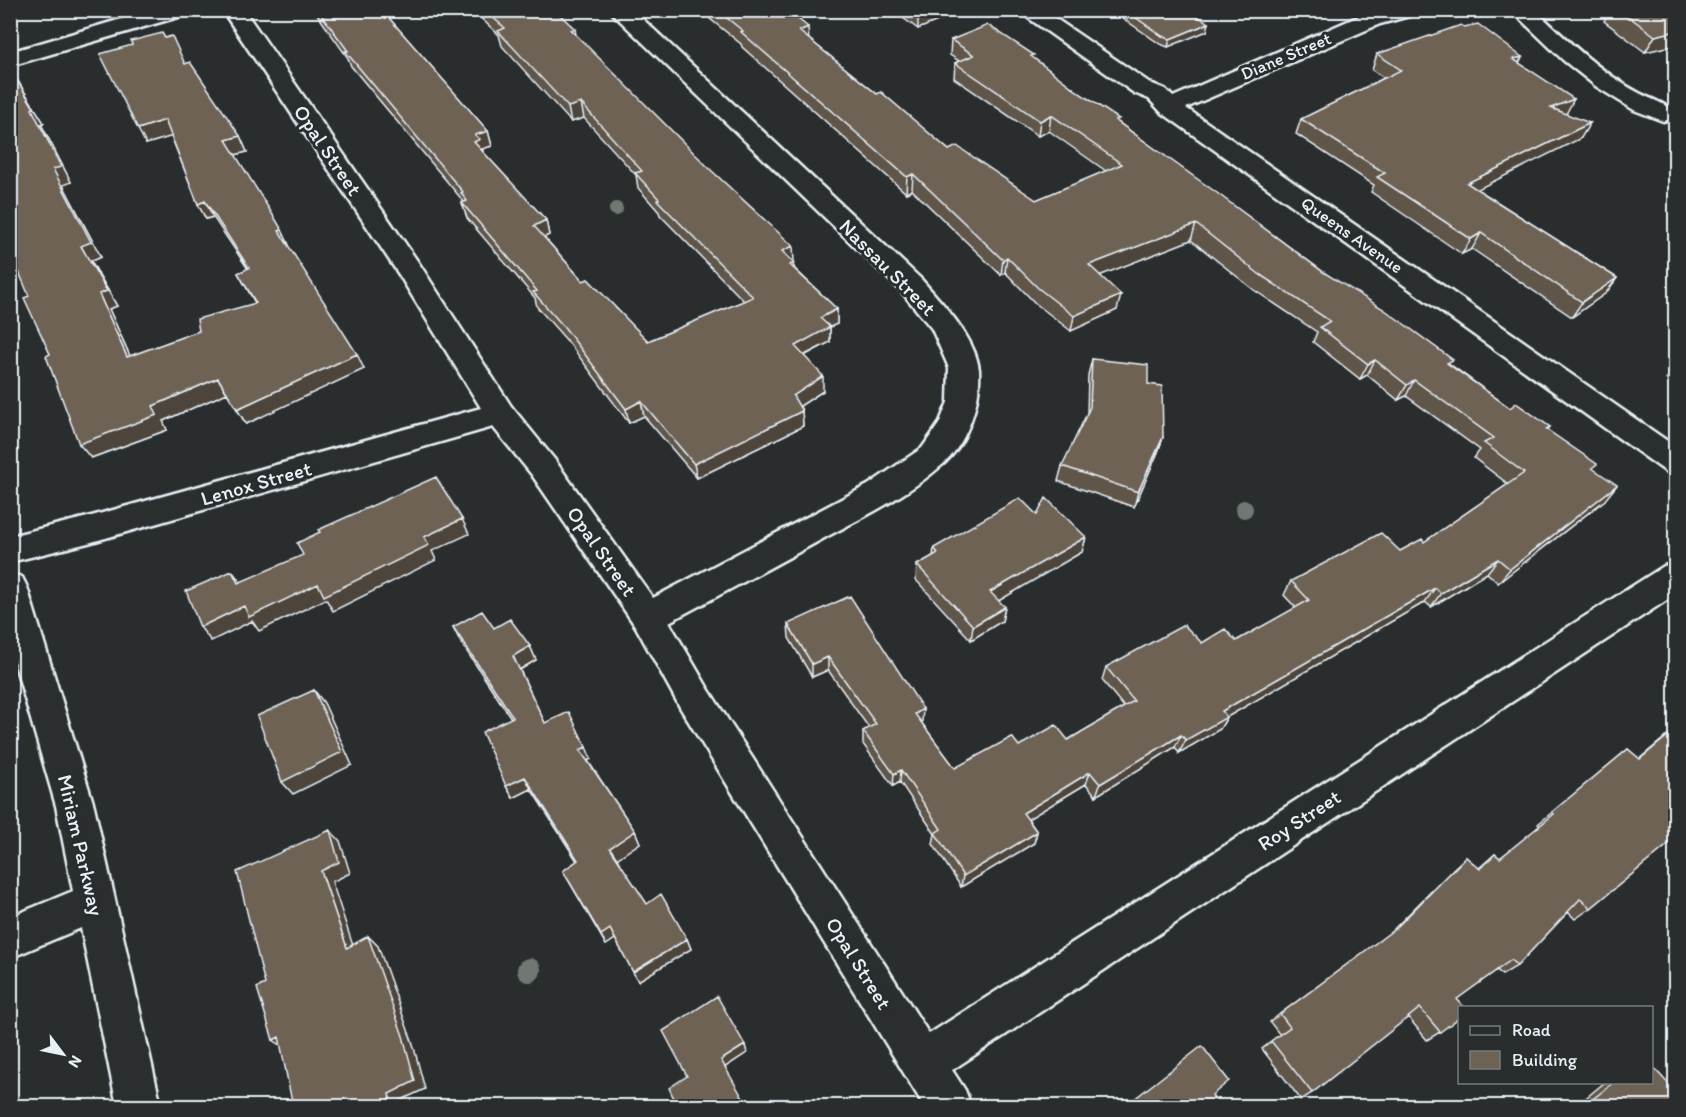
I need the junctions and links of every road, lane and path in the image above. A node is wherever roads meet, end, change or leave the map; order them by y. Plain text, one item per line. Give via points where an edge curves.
1 (177, 10) edge
2 (232, 10) edge
3 (620, 10) edge
4 (1028, 10) edge
5 (1405, 10) edge
6 (1522, 10) edge
7 (10, 59) edge
8 (1169, 107) junction
9 (1663, 114) dead end
10 (500, 414) junction
11 (1676, 463) edge
12 (10, 549) edge
13 (1676, 576) edge
14 (10, 587) edge
15 (648, 617) junction
16 (95, 902) junction
17 (10, 938) edge
18 (922, 1064) junction
19 (139, 1107) edge
20 (948, 1107) edge

1 - 7 street
2 - 10 street, Opal Street via 410,271
3 - 15 street, Nassau Street via 910,285 943,322 964,368 963,402 953,428 933,456 879,494
4 - 8 street, Queens Avenue via 1156,94
5 - 8 street, Diane Street via 1372,19
6 - 9 street via 1588,72 1613,90
8 - 11 street, Queens Avenue
10 - 12 street, Lenox Street
10 - 15 street, Opal Street via 543,467
13 - 18 street, Roy Street
14 - 16 street, Miriam Parkway via 75,806
15 - 18 street, Opal Street via 694,698
16 - 17 street
16 - 19 street, Miriam Parkway
18 - 20 street, Opal Street

